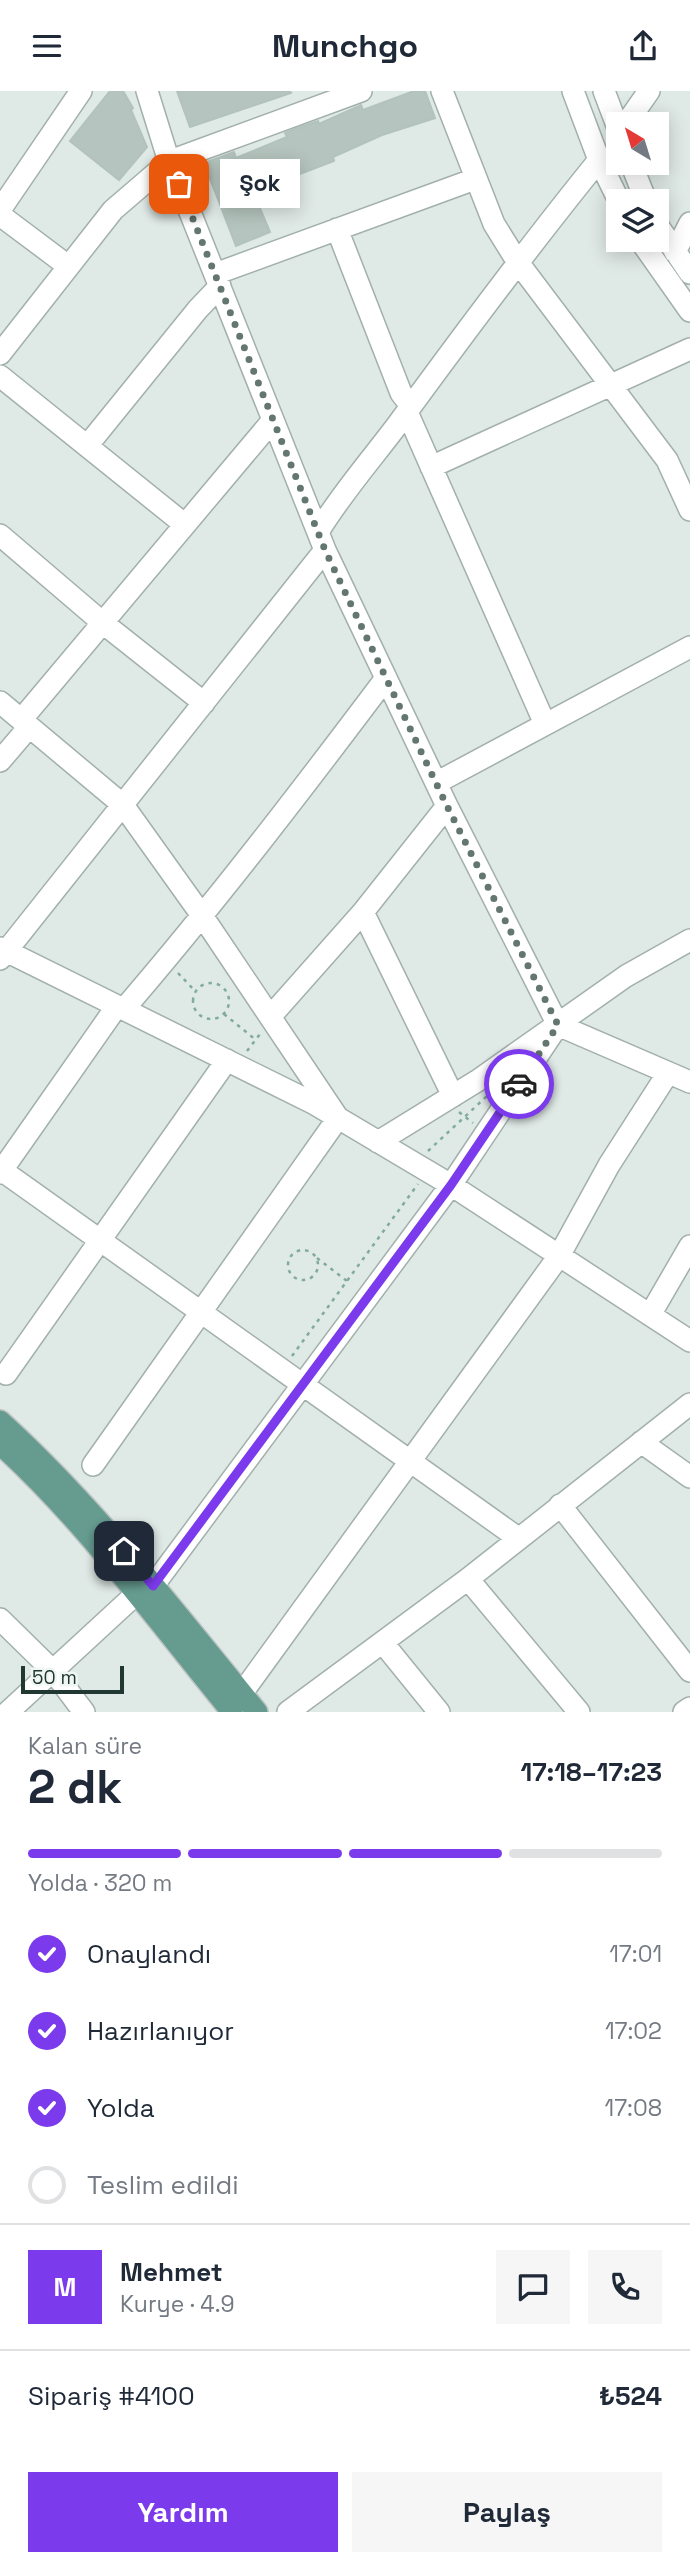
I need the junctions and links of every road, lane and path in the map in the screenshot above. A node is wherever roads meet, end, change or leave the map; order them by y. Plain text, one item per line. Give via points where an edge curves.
1 (81, 91) edge
2 (146, 91) edge
3 (361, 91) edge
4 (442, 91) edge
5 (573, 91) edge
6 (604, 91) edge
7 (649, 91) edge
8 (612, 112) edge
9 (634, 112) edge
10 (599, 160) junction
11 (170, 161) junction
12 (475, 179) junction
13 (613, 189) edge
14 (0, 210) edge
15 (0, 215) edge
16 (690, 223) edge
17 (337, 229) junction
18 (669, 243) edge
19 (648, 252) edge
20 (675, 252) junction
21 (517, 261) junction
22 (68, 266) junction
23 (690, 273) edge
24 (218, 280) junction
25 (690, 311) edge
26 (690, 349) edge
27 (0, 354) edge
28 (0, 376) edge
29 (612, 386) junction
30 (409, 409) junction
31 (273, 420) junction
32 (87, 446) junction
33 (431, 467) junction
34 (690, 510) edge
35 (184, 524) junction
36 (0, 535) edge
37 (322, 541) junction
38 (103, 623) junction
39 (690, 647) edge
40 (386, 678) junction
41 (0, 702) edge
42 (204, 703) junction
43 (25, 724) junction
44 (545, 725) junction
45 (0, 761) edge
46 (436, 783) junction
47 (123, 805) junction
48 (447, 806) junction
49 (363, 912) junction
50 (203, 917) junction
51 (690, 940) edge
52 (2, 953) edge
53 (165, 961) junction
54 (196, 992) junction
55 (121, 1008) junction
56 (224, 1014) junction
57 (271, 1019) junction
58 (558, 1025) junction
59 (256, 1040) junction
60 (232, 1063) junction
61 (668, 1073) junction
62 (690, 1082) edge
63 (489, 1094) dead end
64 (453, 1096) junction
65 (338, 1118) junction
66 (378, 1142) junction
67 (423, 1168) junction
68 (1, 1171) edge
69 (451, 1185) junction
70 (101, 1241) junction
71 (690, 1246) edge
72 (314, 1256) junction
73 (559, 1256) junction
74 (347, 1281) junction
75 (200, 1312) junction
76 (650, 1315) junction
77 (690, 1341) edge
78 (281, 1370) junction
79 (6, 1374) dead end
80 (303, 1385) junction
81 (690, 1404) edge
82 (0, 1421) edge
83 (641, 1443) junction
84 (0, 1444) edge
85 (409, 1461) junction
86 (93, 1465) dead end
87 (690, 1477) edge
88 (560, 1505) junction
89 (518, 1538) junction
90 (468, 1579) junction
91 (145, 1590) junction
92 (0, 1619) edge
93 (383, 1643) junction
94 (53, 1671) junction
95 (690, 1671) edge
96 (237, 1703) edge
97 (690, 1708) edge
98 (8, 1712) edge
99 (84, 1712) edge
100 (257, 1712) edge
101 (288, 1712) edge
102 (439, 1712) edge
103 (579, 1712) edge
104 (684, 1712) edge

1 - 14 street
2 - 11 street
3 - 11 street
4 - 12 street
5 - 10 street
6 - 8 street
7 - 9 street
10 - 13 street
10 - 21 street
11 - 22 street via 113,210
11 - 24 street
12 - 17 street
12 - 21 street via 494,224
15 - 22 street
16 - 20 street
17 - 24 street
17 - 30 street
18 - 20 street
19 - 25 street
20 - 23 street
21 - 29 street
21 - 30 street
22 - 27 street
24 - 31 street
24 - 32 street
26 - 29 street
28 - 32 street
29 - 33 street
29 - 34 street via 667,460
30 - 33 street
30 - 37 street via 331,511
31 - 35 street
31 - 37 street
32 - 35 street
33 - 44 street
35 - 38 street
36 - 38 street
37 - 40 street
37 - 42 street
38 - 42 street
38 - 43 street
39 - 44 street
40 - 46 street
40 - 50 street
41 - 43 street
42 - 47 street
43 - 45 street
43 - 47 street
44 - 46 street
46 - 48 street
47 - 50 street
47 - 52 street
48 - 49 street
48 - 58 street
49 - 57 street
49 - 64 street
50 - 53 street
50 - 57 street
51 - 58 street via 626,976
52 - 55 street
53 - 54 path
53 - 55 street
54 - 56 path via 194,1004 199,1014 210,1019
54 - 56 path via 208,984 222,987 228,994
55 - 60 street
55 - 68 street
56 - 59 path
57 - 59 path
57 - 65 street
58 - 61 street
58 - 64 street
58 - 69 street
59 - 60 path
60 - 65 street
60 - 70 street
61 - 62 street
61 - 73 street via 609,1165
63 - 67 path via 430,1148
64 - 66 street
65 - 66 street
65 - 75 street
66 - 67 street
67 - 69 street
67 - 74 path
68 - 70 street
69 - 73 street
69 - 80 street
70 - 75 street
70 - 79 street
71 - 76 street
72 - 72 path via 296,1252 289,1260 291,1274 302,1280 311,1277 317,1269
72 - 74 path
73 - 76 street
73 - 85 street
74 - 78 path
75 - 78 street
75 - 86 street
76 - 77 street
78 - 80 street
80 - 85 street
80 - 91 street
81 - 83 street
82 - 91 main road via 78,1497
83 - 87 street
83 - 88 street
84 - 91 main road
85 - 89 street
85 - 96 street
88 - 89 street
88 - 95 street
89 - 90 street
90 - 93 street
90 - 103 street
91 - 94 street
91 - 96 main road
92 - 94 street
93 - 101 street
93 - 102 street
94 - 98 street
94 - 99 street
96 - 100 main road
97 - 104 street

